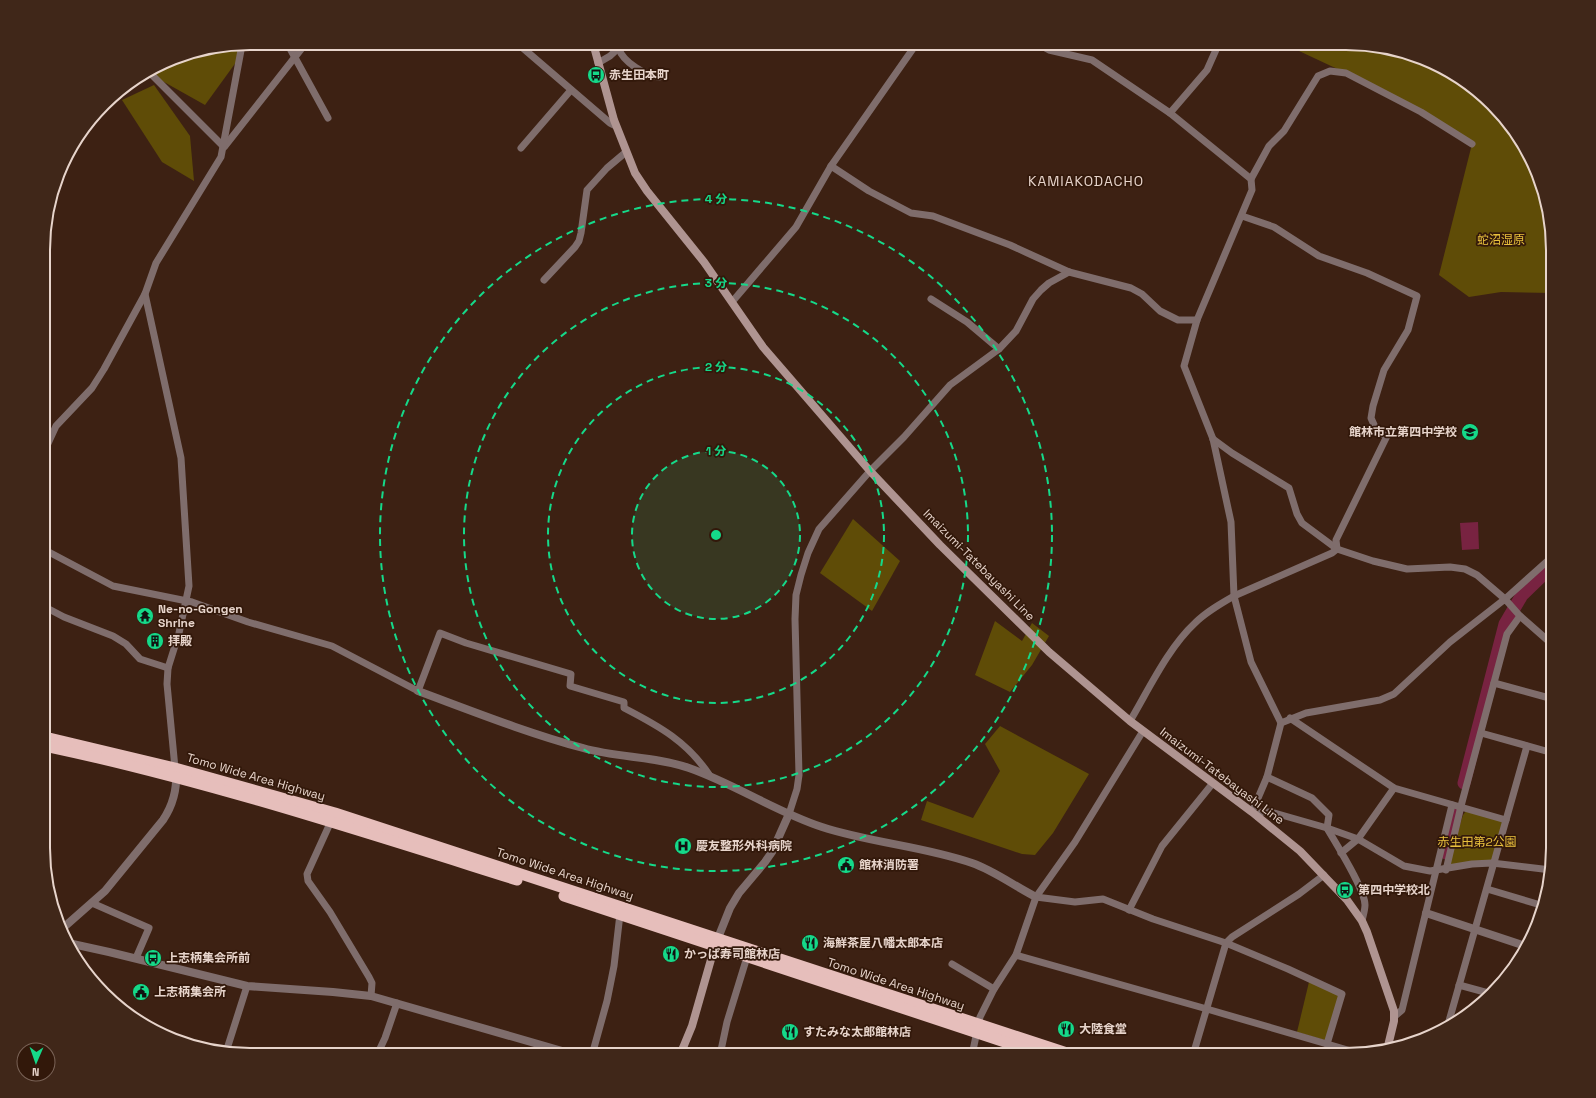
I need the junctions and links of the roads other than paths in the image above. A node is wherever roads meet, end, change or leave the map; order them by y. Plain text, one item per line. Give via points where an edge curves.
1 (241, 50) edge
2 (290, 50) edge
3 (300, 50) edge
4 (525, 50) edge
5 (595, 50) edge
6 (617, 50) edge
7 (620, 50) edge
8 (911, 50) edge
9 (1049, 50) edge
10 (1215, 50) edge
11 (294, 58) junction
12 (598, 63) junction
13 (152, 76) edge
14 (659, 77) dead end
15 (571, 90) junction
16 (1170, 113) junction
17 (328, 118) dead end
18 (616, 126) junction
19 (1472, 144) dead end
20 (224, 147) junction
21 (522, 148) dead end
22 (626, 152) junction
23 (831, 166) junction
24 (1251, 179) junction
25 (1242, 216) junction
26 (1069, 272) junction
27 (544, 280) dead end
28 (145, 294) junction
29 (931, 299) dead end
30 (732, 302) junction
31 (1197, 320) junction
32 (1000, 349) junction
33 (50, 439) edge
34 (1213, 439) junction
35 (870, 470) junction
36 (1337, 549) junction
37 (50, 553) edge
38 (1546, 562) edge
39 (1234, 596) junction
40 (1504, 599) junction
41 (186, 602) junction
42 (50, 610) edge
43 (1520, 616) junction
44 (1546, 639) edge
45 (168, 668) junction
46 (1494, 683) junction
47 (418, 691) junction
48 (1546, 696) edge
49 (1290, 718) junction
50 (1130, 721) junction
51 (1282, 723) junction
52 (1143, 731) junction
53 (1481, 733) junction
54 (50, 738) edge
55 (1527, 746) junction
56 (50, 747) edge
57 (1546, 751) edge
58 (176, 772) junction
59 (710, 776) junction
60 (1267, 777) junction
61 (1213, 783) junction
62 (1394, 788) junction
63 (1452, 805) junction
64 (1461, 806) junction
65 (789, 814) junction
66 (1255, 814) junction
67 (333, 817) junction
68 (1506, 820) junction
69 (1327, 828) junction
70 (1358, 839) junction
71 (1341, 853) junction
72 (1494, 864) junction
73 (1545, 869) edge
74 (1436, 870) junction
75 (1446, 870) junction
76 (1324, 875) junction
77 (1487, 889) junction
78 (1036, 897) junction
79 (92, 903) junction
80 (1538, 904) edge
81 (1129, 910) junction
82 (1426, 913) junction
83 (620, 914) junction
84 (1362, 921) junction
85 (65, 926) edge
86 (1475, 930) junction
87 (716, 942) junction
88 (1226, 943) junction
89 (1521, 945) edge
90 (76, 946) edge
91 (1016, 955) junction
92 (747, 957) junction
93 (136, 958) junction
94 (952, 964) dead end
95 (1459, 985) junction
96 (247, 986) junction
97 (994, 989) junction
98 (1485, 992) edge
99 (372, 996) junction
100 (397, 1003) junction
101 (1206, 1009) junction
102 (1395, 1016) junction
103 (1450, 1019) edge
104 (977, 1029) junction
105 (1389, 1043) edge
106 (1327, 1044) junction
107 (228, 1047) edge
108 (380, 1048) edge
109 (552, 1048) edge
110 (594, 1048) edge
111 (683, 1048) edge
112 (721, 1048) edge
113 (973, 1048) edge
114 (1026, 1048) edge
115 (1046, 1048) edge
116 (1195, 1048) edge
117 (1341, 1048) edge

1 - 20 street
2 - 11 street
3 - 11 street
4 - 15 street
5 - 12 main road, Imaizumi-Tatebayashi Line
6 - 12 street
7 - 14 street via 620,54 642,72
8 - 23 street
9 - 16 street via 1092,60
10 - 16 street via 1207,70
11 - 17 street
11 - 20 street
12 - 18 main road, Imaizumi-Tatebayashi Line
13 - 20 street
15 - 18 street
15 - 21 street
16 - 24 street
18 - 22 main road, Imaizumi-Tatebayashi Line
19 - 24 street via 1421,112 1346,73 1330,71 1318,76 1284,130 1269,146
20 - 28 street via 222,157 156,263
22 - 27 street via 607,168 588,190 579,241
22 - 30 main road, Imaizumi-Tatebayashi Line via 635,173 647,191
23 - 26 street via 869,191 911,213 933,216 1010,245
23 - 30 street via 796,227
24 - 25 street via 1252,190
25 - 31 street
25 - 36 street via 1274,227 1319,256 1367,272 1417,296 1408,330 1384,370 1373,406 1371,418 1375,426 1382,434 1388,436 1336,540
26 - 31 street via 1131,288 1142,294 1160,311 1178,320
26 - 32 street via 1049,282 1033,299 1016,331
28 - 33 street via 92,388 56,426
28 - 41 street via 181,458 189,586
29 - 32 street via 967,322
30 - 35 main road, Imaizumi-Tatebayashi Line via 763,347
31 - 34 street via 1184,366
32 - 35 street via 950,385 904,438
34 - 36 street via 1289,488 1302,523
34 - 39 street via 1232,522
35 - 50 main road, Imaizumi-Tatebayashi Line via 940,546 1049,652
35 - 65 street via 819,528 800,575 795,619 798,775 797,789
36 - 39 street
36 - 40 street via 1407,569 1465,569 1477,575
37 - 41 street via 113,586
38 - 40 street
39 - 50 street via 1195,623 1166,660
39 - 51 street via 1251,662
40 - 43 street
40 - 49 street via 1450,642 1394,694 1380,700
41 - 45 street via 180,633
41 - 47 street via 332,646
42 - 45 street via 113,636 126,644 140,659
43 - 44 street
43 - 46 street via 1507,634
45 - 58 street via 167,684
46 - 48 street
46 - 53 street
47 - 59 street via 583,748 668,762
47 - 59 street via 440,632 466,644 571,674 570,686 624,702 624,708 657,724 695,755
49 - 51 street
49 - 62 street
50 - 52 main road, Imaizumi-Tatebayashi Line
51 - 60 street
52 - 61 main road, Imaizumi-Tatebayashi Line
52 - 78 street via 1074,842
53 - 55 street
53 - 64 street
54 - 58 highway, Tomo Wide Area Highway
55 - 57 street
55 - 68 street
56 - 58 highway, Tomo Wide Area Highway
58 - 67 highway, Tomo Wide Area Highway
58 - 79 street via 174,796 168,812 105,891
59 - 65 street
60 - 66 street
60 - 69 street via 1312,798 1329,815
61 - 66 main road, Imaizumi-Tatebayashi Line
61 - 81 street via 1162,846
62 - 63 street
62 - 70 street
63 - 64 street
63 - 74 street
64 - 68 street
64 - 75 street
65 - 78 street via 830,829 974,864
65 - 87 street via 772,852 740,893 724,920
66 - 69 street via 1271,812
66 - 76 main road, Imaizumi-Tatebayashi Line via 1300,851
67 - 83 highway, Tomo Wide Area Highway
67 - 87 highway, Tomo Wide Area Highway
67 - 99 street via 307,874 308,882 330,912 369,977 372,983
68 - 72 street
69 - 70 street
69 - 71 street
70 - 71 street
70 - 74 street via 1404,866 1430,872
71 - 84 street via 1364,898
72 - 73 street
72 - 75 street via 1472,864
72 - 77 street
74 - 75 street
74 - 82 street
76 - 84 main road, Imaizumi-Tatebayashi Line
76 - 88 street
77 - 80 street
77 - 86 street
78 - 81 street via 1075,902 1103,900
78 - 91 street
79 - 85 street
79 - 93 street via 149,928
81 - 88 street
82 - 86 street
82 - 102 street via 1402,1010
83 - 87 highway, Tomo Wide Area Highway
83 - 110 street via 614,966
84 - 102 main road, Imaizumi-Tatebayashi Line
86 - 89 street
86 - 95 street
87 - 92 highway, Tomo Wide Area Highway
87 - 104 highway, Tomo Wide Area Highway
87 - 111 main road via 692,1026
88 - 101 street
88 - 106 street via 1342,994
90 - 93 street
91 - 97 street
91 - 101 street
92 - 104 highway, Tomo Wide Area Highway
92 - 112 street
93 - 96 street
94 - 97 street
95 - 98 street
95 - 103 street
96 - 99 street
96 - 107 street
97 - 104 street
99 - 100 street
100 - 108 street
100 - 109 street
101 - 106 street
101 - 116 street
102 - 105 main road
104 - 113 street
104 - 114 highway, Tomo Wide Area Highway
104 - 115 highway, Tomo Wide Area Highway
106 - 117 street

